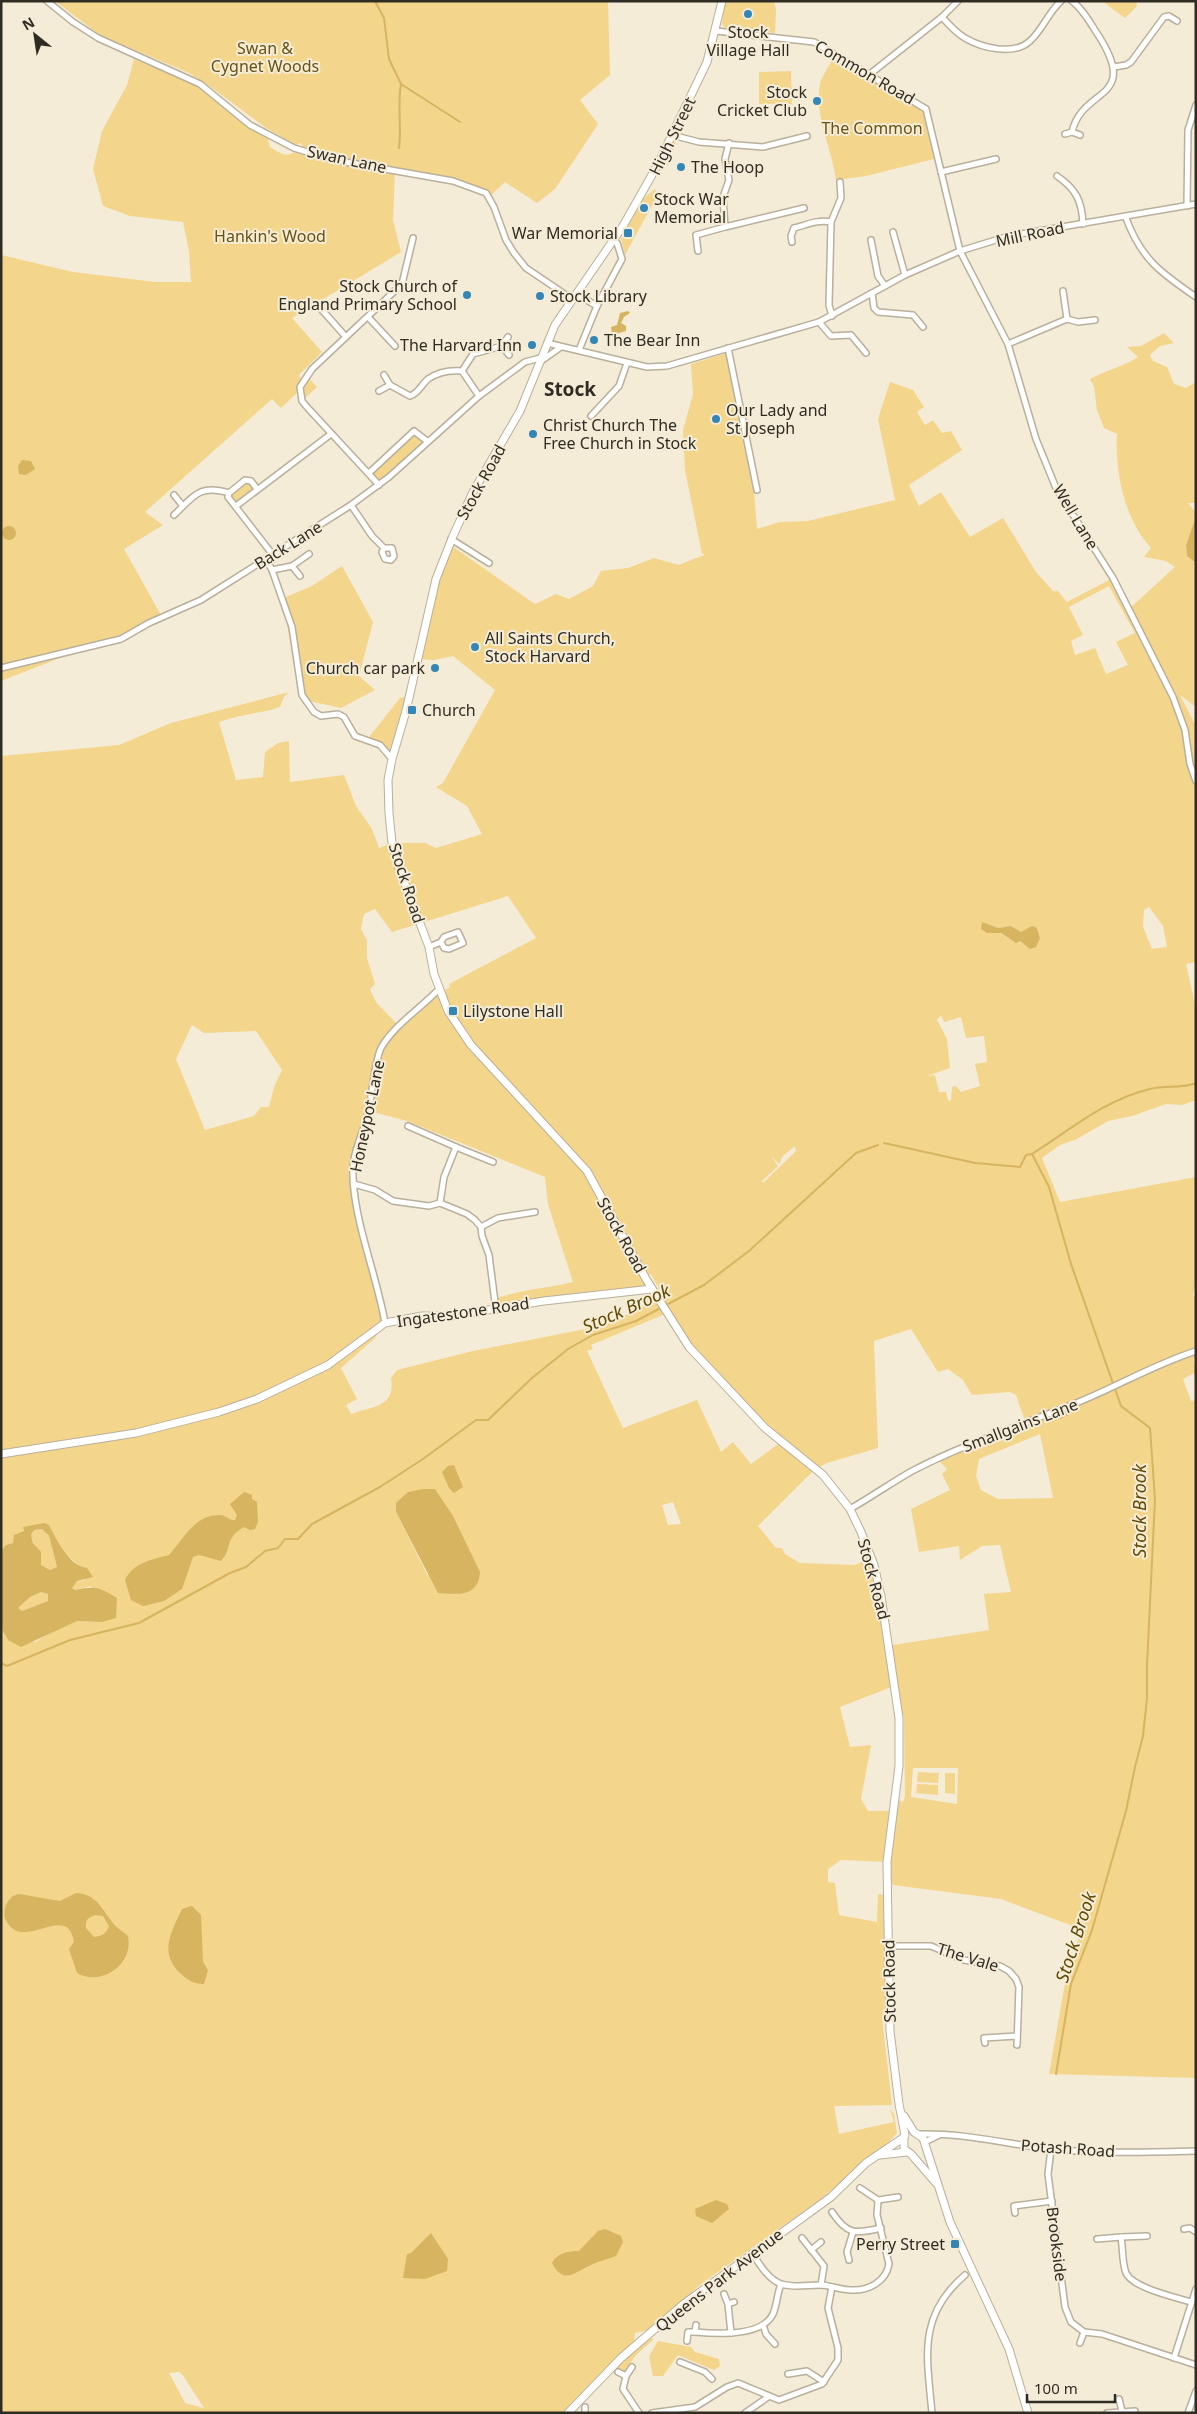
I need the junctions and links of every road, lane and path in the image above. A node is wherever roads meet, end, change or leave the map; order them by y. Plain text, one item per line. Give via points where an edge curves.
1 (47, 1) edge
2 (722, 1) edge
3 (1061, 1) edge
4 (1072, 1) edge
5 (957, 2) edge
6 (942, 17) junction
7 (1177, 21) dead end
8 (716, 31) junction
9 (1114, 67) junction
10 (870, 74) junction
11 (1196, 105) edge
12 (1072, 132) junction
13 (1064, 134) dead end
14 (672, 135) junction
15 (1080, 135) dead end
16 (807, 136) dead end
17 (729, 143) junction
18 (996, 159) dead end
19 (941, 172) junction
20 (1057, 176) dead end
21 (840, 182) dead end
22 (1196, 204) edge
23 (1187, 206) junction
24 (804, 208) dead end
25 (1126, 218) junction
26 (831, 222) junction
27 (1083, 224) junction
28 (725, 227) junction
29 (893, 232) dead end
30 (413, 238) dead end
31 (614, 240) junction
32 (871, 240) dead end
33 (792, 242) dead end
34 (698, 251) dead end
35 (960, 251) junction
36 (905, 275) junction
37 (885, 286) junction
38 (1063, 291) dead end
39 (872, 292) junction
40 (574, 297) junction
41 (1196, 297) edge
42 (862, 299) junction
43 (597, 306) junction
44 (874, 308) junction
45 (322, 310) dead end
46 (832, 316) junction
47 (368, 317) junction
48 (1067, 319) junction
49 (1095, 320) dead end
50 (819, 322) junction
51 (923, 327) dead end
52 (346, 337) junction
53 (508, 337) dead end
54 (547, 343) junction
55 (1008, 344) junction
56 (395, 346) dead end
57 (502, 346) junction
58 (561, 347) junction
59 (728, 348) junction
60 (579, 350) junction
61 (866, 352) dead end
62 (509, 355) dead end
63 (539, 361) junction
64 (627, 363) junction
65 (462, 371) junction
66 (384, 375) dead end
67 (390, 385) junction
68 (379, 391) dead end
69 (479, 396) junction
70 (591, 416) dead end
71 (331, 434) junction
72 (427, 441) junction
73 (369, 473) junction
74 (379, 484) junction
75 (257, 489) junction
76 (757, 490) dead end
77 (229, 492) junction
78 (174, 495) dead end
79 (351, 505) junction
80 (184, 506) junction
81 (236, 506) junction
82 (174, 514) dead end
83 (451, 539) junction
84 (384, 548) dead end
85 (309, 554) dead end
86 (272, 555) junction
87 (266, 559) junction
88 (489, 562) dead end
89 (292, 566) junction
90 (272, 570) junction
91 (300, 576) dead end
92 (1, 668) edge
93 (392, 759) junction
94 (1196, 781) edge
95 (441, 942) dead end
96 (429, 947) junction
97 (439, 989) junction
98 (408, 1126) dead end
99 (456, 1147) junction
100 (493, 1162) dead end
101 (354, 1184) junction
102 (440, 1203) junction
103 (535, 1212) dead end
104 (481, 1227) junction
105 (652, 1289) junction
106 (496, 1310) junction
107 (385, 1323) junction
108 (1196, 1351) edge
109 (1, 1454) edge
110 (850, 1509) junction
111 (888, 1946) junction
112 (1017, 2036) junction
113 (984, 2038) dead end
114 (1017, 2045) dead end
115 (901, 2112) junction
116 (917, 2133) junction
117 (941, 2134) junction
118 (904, 2137) junction
119 (924, 2145) junction
120 (1051, 2149) junction
121 (1196, 2151) edge
122 (909, 2153) junction
123 (878, 2156) junction
124 (939, 2187) junction
125 (860, 2188) dead end
126 (898, 2197) dead end
127 (1013, 2199) dead end
128 (878, 2200) junction
129 (1052, 2201) junction
130 (1014, 2206) junction
131 (832, 2212) dead end
132 (1015, 2213) dead end
133 (881, 2228) junction
134 (1184, 2229) dead end
135 (853, 2232) junction
136 (1196, 2232) edge
137 (1147, 2236) dead end
138 (802, 2238) dead end
139 (1122, 2238) junction
140 (1097, 2239) dead end
141 (821, 2242) dead end
142 (811, 2250) junction
143 (752, 2253) junction
144 (849, 2260) dead end
145 (965, 2276) dead end
146 (782, 2284) junction
147 (822, 2285) junction
148 (832, 2287) junction
149 (1196, 2289) edge
150 (724, 2294) dead end
151 (734, 2302) dead end
152 (1191, 2302) junction
153 (728, 2304) junction
154 (696, 2325) dead end
155 (763, 2325) junction
156 (695, 2332) junction
157 (1084, 2332) junction
158 (731, 2333) junction
159 (687, 2341) dead end
160 (1080, 2343) dead end
161 (775, 2344) dead end
162 (1174, 2358) junction
163 (680, 2362) dead end
164 (1196, 2365) edge
165 (632, 2367) dead end
166 (618, 2372) dead end
167 (788, 2374) dead end
168 (626, 2376) junction
169 (712, 2379) dead end
170 (824, 2382) junction
171 (1196, 2391) edge
172 (768, 2397) junction
173 (1119, 2399) dead end
174 (694, 2407) junction
175 (1122, 2411) junction
176 (1135, 2411) dead end
177 (568, 2413) edge
178 (639, 2413) edge
179 (652, 2413) edge
180 (697, 2413) edge
181 (745, 2413) edge
182 (932, 2413) edge
183 (1028, 2413) edge
184 (1106, 2413) edge
185 (1188, 2413) edge

1 - 40 street, Swan Lane via 98,38 200,84 250,124 294,148 334,160 452,181 481,191 489,197 506,240 526,268
2 - 8 main road
3 - 6 street via 1032,39 1011,49 974,43
4 - 9 street via 1095,30
5 - 6 street
6 - 10 street
7 - 9 street via 1164,17 1131,62
8 - 10 street, Common Road via 805,39
8 - 14 main road, High Street via 707,62
9 - 12 street via 1109,88 1076,119
10 - 19 street, Common Road via 926,108
11 - 23 street via 1188,130
12 - 13 street
12 - 15 street
14 - 17 street via 699,142
14 - 31 main road, High Street
16 - 17 street via 763,147
17 - 28 street via 725,159 729,180 723,197
18 - 19 street
19 - 35 street, Common Road
20 - 27 street via 1079,197
21 - 26 street via 841,198
22 - 23 street, Mill Road
23 - 25 street, Mill Road
24 - 28 street
25 - 27 street, Mill Road
25 - 41 street via 1145,256 1168,278
26 - 33 street via 821,220 794,228
26 - 46 street via 829,305
27 - 35 street, Mill Road via 1010,236
28 - 34 street via 696,235
29 - 36 street
30 - 47 street via 402,284
31 - 40 main road, High Street
31 - 43 street via 622,259
32 - 37 street via 878,276
35 - 36 street, Mill Road
35 - 55 street, Well Lane
36 - 37 street, Mill Road
37 - 39 street, Mill Road
38 - 48 street
39 - 42 street, Mill Road
39 - 44 street
40 - 43 street, Swan Lane
40 - 54 main road, High Street
42 - 44 street
42 - 46 street, Mill Road
43 - 60 street
44 - 51 street via 882,314 913,315
45 - 52 street
46 - 50 street, Mill Road
47 - 52 street
47 - 56 street
48 - 49 street via 1078,322
48 - 55 street
50 - 59 street, Mill Road
50 - 61 street via 831,336 851,335
52 - 71 street via 306,375 300,387 302,401
53 - 57 street
54 - 58 street, Mill Road
54 - 63 main road, High Street
55 - 94 street, Well Lane via 1036,440 1056,488 1113,578 1174,697
57 - 62 street
57 - 65 street via 473,354
58 - 60 street, Mill Road
58 - 63 street
59 - 64 street, Mill Road via 667,366
59 - 76 street
60 - 64 street, Mill Road
63 - 69 street, Back Lane via 526,362
63 - 83 main road, Stock Road via 520,411 473,492
64 - 70 street via 619,386
65 - 67 street via 449,370 428,380 410,396
65 - 69 street
66 - 67 street
67 - 68 street
69 - 72 street, Back Lane
71 - 73 street
71 - 75 street
72 - 73 street via 414,432
72 - 74 street, Back Lane
73 - 74 street
74 - 79 street, Back Lane
75 - 77 street via 245,480
75 - 81 street
77 - 80 street via 215,488 200,490
77 - 81 street via 228,496
78 - 80 street
79 - 84 street
79 - 86 street, Back Lane
80 - 82 street
81 - 86 street
83 - 88 street
83 - 93 main road, Stock Road via 436,579
85 - 89 street
86 - 87 street, Back Lane
87 - 90 street
87 - 92 street, Back Lane via 201,600 121,639
89 - 90 street
89 - 91 street
90 - 93 street via 292,627 302,695 314,712 321,716 338,714 344,717 355,736 380,745
93 - 96 main road, Stock Road via 388,780 392,842
95 - 96 street
96 - 97 main road, Stock Road
97 - 101 street, Honeypot Lane via 398,1025 380,1050 368,1113 353,1165
97 - 105 main road, Stock Road via 448,1011 471,1045 587,1171
98 - 99 street
99 - 100 street
99 - 102 street via 444,1177
101 - 102 street via 375,1190 393,1201 429,1206
101 - 107 street, Honeypot Lane via 355,1201
102 - 104 street via 468,1214
103 - 104 street via 498,1218
104 - 106 street via 489,1254
105 - 106 main road, Ingatestone Road via 544,1301
105 - 110 main road, Stock Road via 689,1347 765,1428 823,1475
106 - 107 main road, Ingatestone Road via 422,1316
107 - 109 main road, Ingatestone Road via 328,1365 256,1399 219,1412 136,1433
108 - 110 street, Smallgains Lane via 1168,1360 1030,1423 958,1449 911,1472
110 - 111 main road, Stock Road via 874,1565 880,1589 899,1718 899,1766 887,1872
111 - 112 street, The Vale via 931,1946 964,1960 1000,1966 1009,1971 1019,1987
111 - 115 main road, Stock Road via 890,2031
112 - 113 street
112 - 114 street, The Vale
115 - 116 main road, Stock Road
115 - 118 main road, Stock Road
116 - 117 street, Potash Road
116 - 118 main road
116 - 119 main road, Stock Road
117 - 119 street
117 - 120 street, Potash Road
118 - 122 main road, Stock Road via 902,2146
118 - 123 main road, Queens Park Avenue
119 - 122 main road via 919,2153
119 - 124 main road, Stock Road
120 - 121 street, Potash Road
120 - 129 street, Brookside via 1048,2174
122 - 123 main road
122 - 124 main road, Stock Road
123 - 143 main road, Queens Park Avenue via 831,2197
124 - 183 main road, Stock Road via 950,2222 1009,2349
125 - 128 street
126 - 128 street
127 - 130 street
128 - 133 street via 877,2216
129 - 130 street
129 - 157 street, Brookside via 1065,2307 1071,2322
130 - 132 street
131 - 135 street via 843,2228
133 - 135 street
133 - 148 street via 889,2264 882,2278 876,2284 856,2290
134 - 136 street
135 - 144 street via 847,2252
137 - 139 street
138 - 142 street
139 - 140 street
139 - 152 street via 1124,2265 1133,2282
141 - 142 street
142 - 147 street via 824,2266
143 - 146 street via 766,2273
143 - 177 main road, Queens Park Avenue via 685,2303 621,2358
145 - 182 street via 945,2295 929,2328
146 - 147 street via 798,2287
146 - 155 street via 774,2312
147 - 148 street
148 - 170 street via 828,2308 838,2354 835,2366
149 - 152 street
150 - 153 street
151 - 153 street
152 - 162 street
153 - 158 street
154 - 156 street
155 - 158 street
155 - 161 street
156 - 158 street
156 - 159 street via 688,2332
157 - 160 street
157 - 162 street via 1102,2334
162 - 164 street
163 - 169 street via 705,2372
165 - 168 street
166 - 168 street
167 - 170 street via 807,2370
168 - 178 street via 623,2390
170 - 172 street via 785,2399
171 - 185 street
172 - 174 street via 738,2383 727,2386
172 - 181 street
173 - 175 street
174 - 179 street
174 - 180 street
175 - 176 street
175 - 184 street

